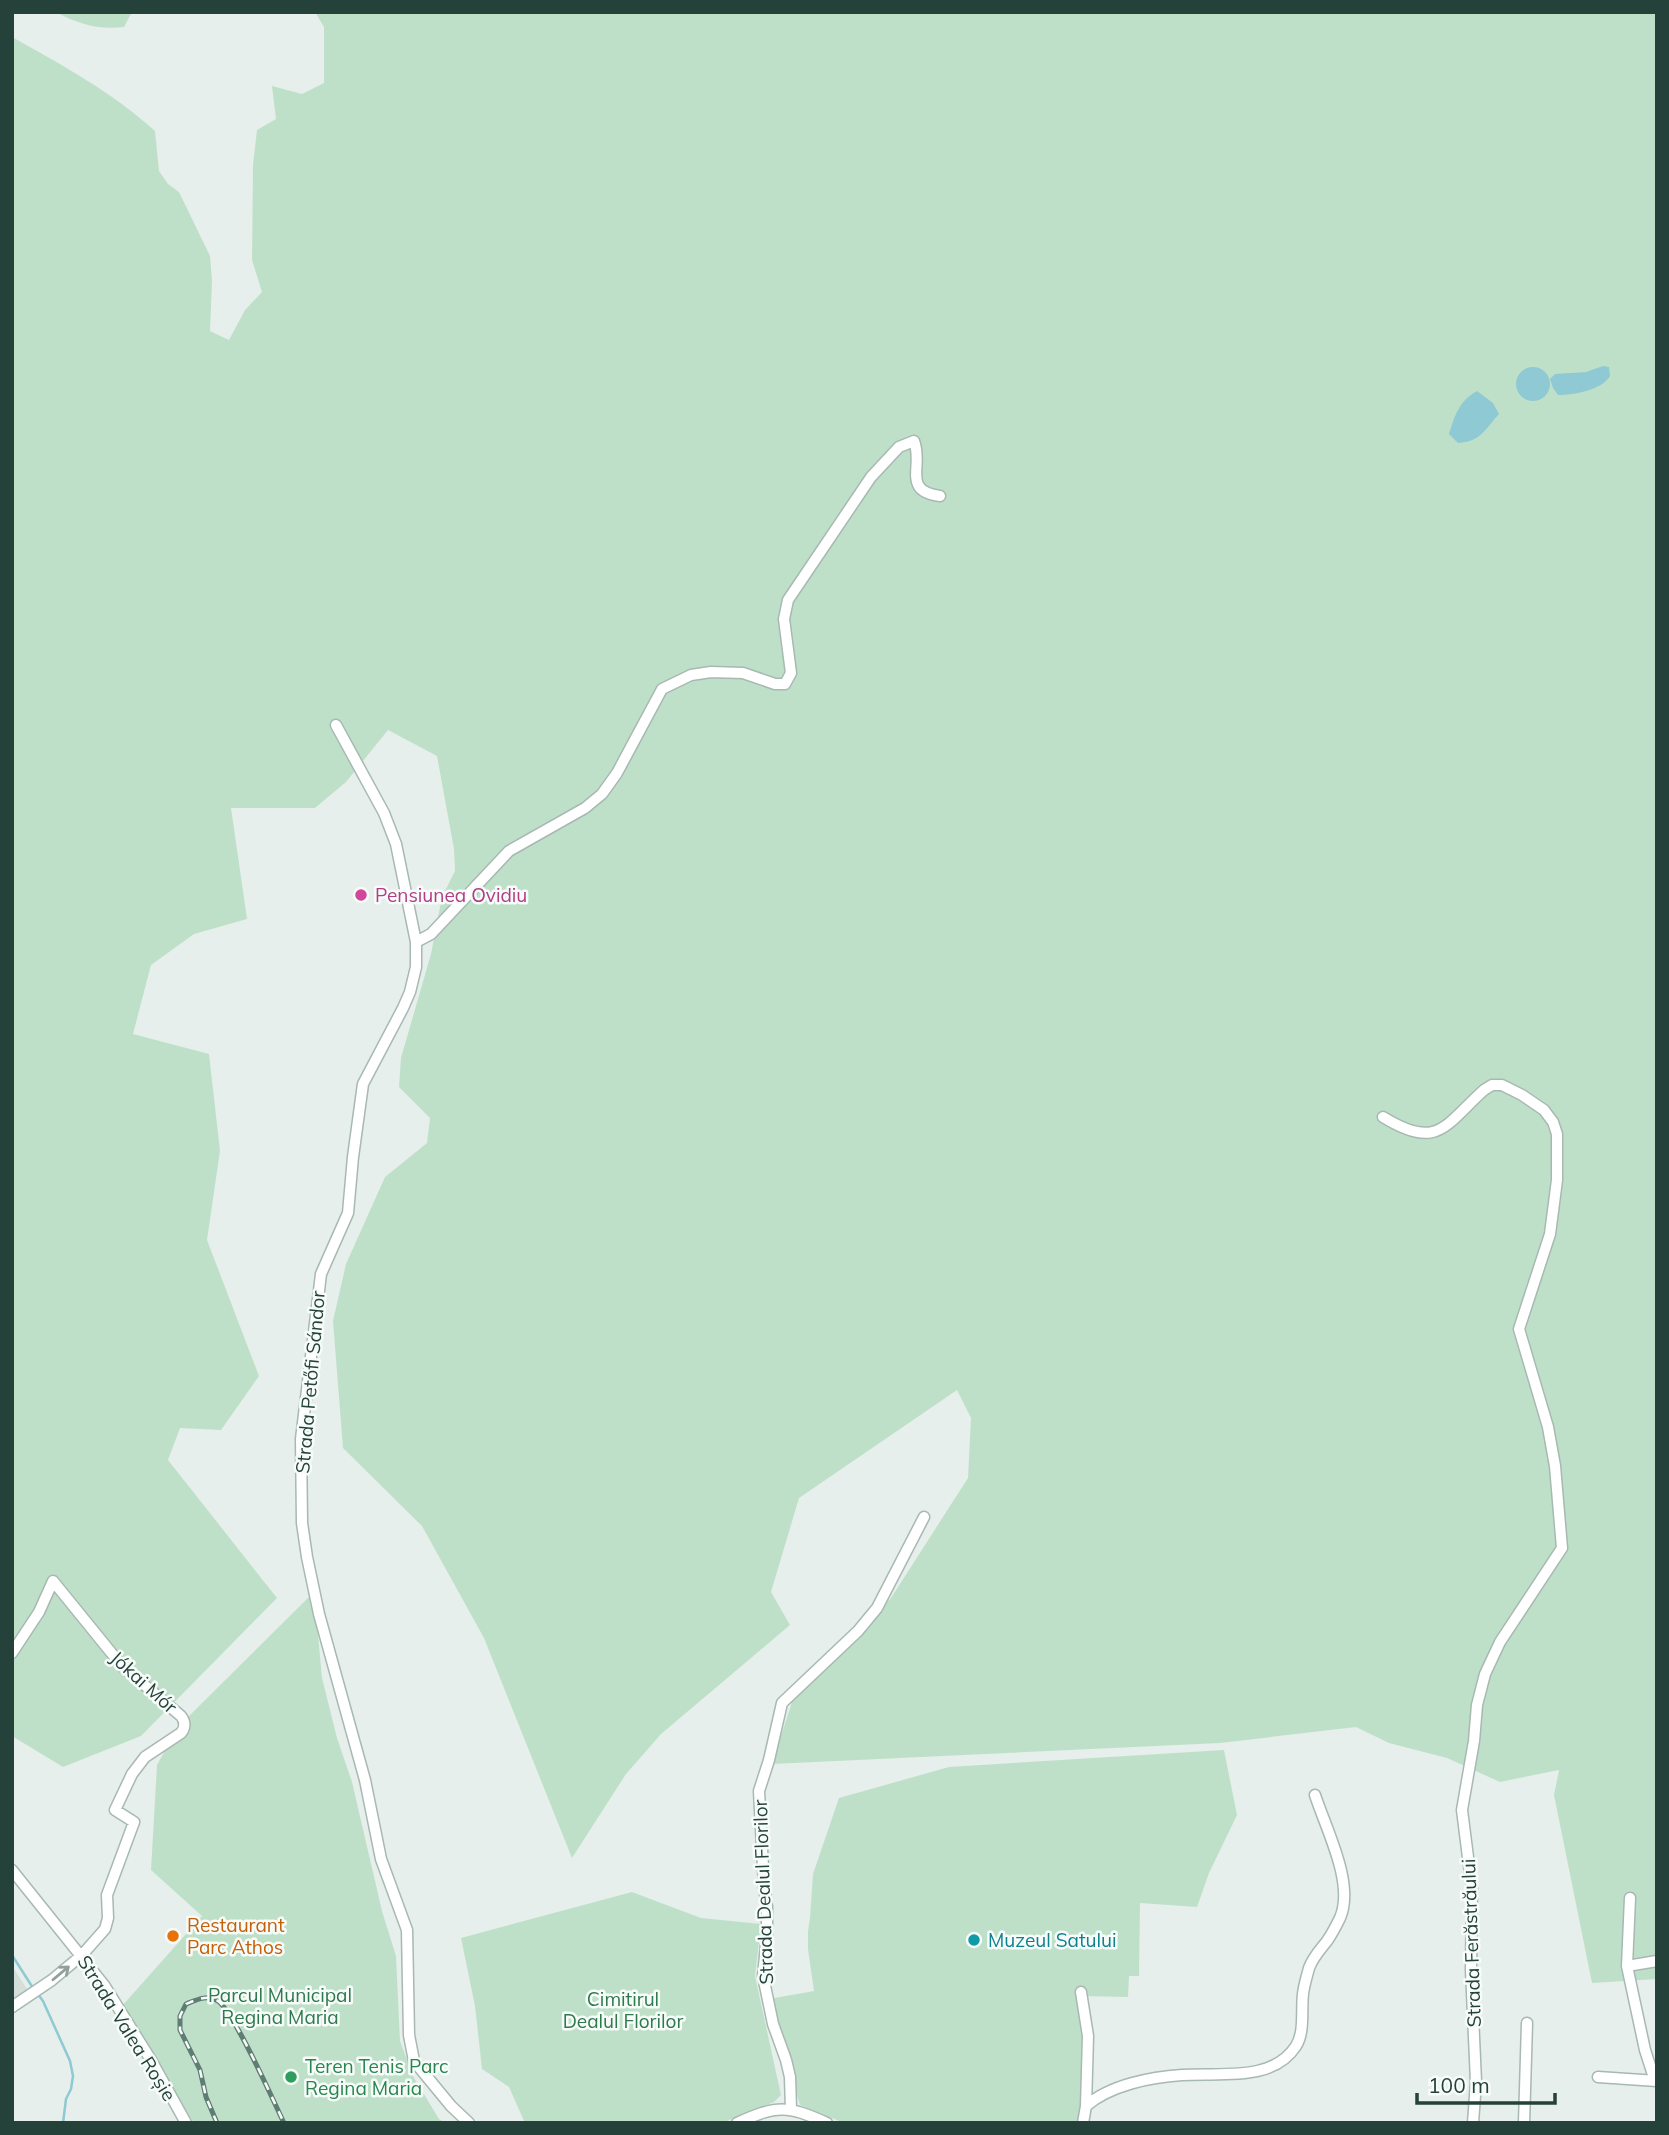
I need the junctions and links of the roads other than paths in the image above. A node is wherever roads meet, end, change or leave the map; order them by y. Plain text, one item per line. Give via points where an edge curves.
1 (940, 496) dead end
2 (336, 725) dead end
3 (416, 942) junction
4 (1383, 1117) dead end
5 (924, 1517) dead end
6 (12, 1653) edge
7 (1315, 1795) dead end
8 (12, 1870) edge
9 (1630, 1898) dead end
10 (82, 1955) junction
11 (1657, 1961) edge
12 (1627, 1966) junction
13 (1081, 1992) dead end
14 (12, 2007) edge
15 (1527, 2023) dead end
16 (1598, 2077) dead end
17 (1656, 2081) edge
18 (1086, 2106) junction
19 (791, 2109) junction
20 (186, 2123) edge
21 (469, 2123) edge
22 (737, 2123) edge
23 (827, 2123) edge
24 (1083, 2123) edge
25 (1473, 2123) edge
26 (1524, 2123) edge

1 - 3 street via 917,485 916,443 899,447 871,477 788,600 785,619 790,673 785,684 743,673 711,672 691,675 662,689 602,794 509,851 431,934
2 - 3 street, Strada Petőfi Sándor via 392,833
3 - 21 street, Strada Petőfi Sándor via 410,992 363,1084 348,1213 321,1274 301,1439 302,1523 319,1614 365,1780 381,1859 407,1930 409,2035 414,2062
4 - 25 street, Strada Ferăstrăului via 1401,1128 1440,1130 1484,1090 1502,1085 1544,1110 1557,1134 1550,1234 1519,1329 1548,1427 1562,1548 1500,1642 1477,1705 1462,1810 1472,1889
5 - 19 street, Strada Dealul Florilor via 877,1608 782,1703 759,1791 767,1907 763,1976 790,2077
6 - 10 street, Jókai Mór via 53,1581 122,1666 184,1722 181,1732 145,1756 115,1810 134,1822 107,1895 108,1924
7 - 18 street via 1344,1879 1345,1901 1334,1929 1312,1961 1297,2045 1264,2069 1168,2076 1103,2094
8 - 10 street, Strada Valea Roșie
9 - 12 street
14 -> 10 street
10 - 20 street, Strada Valea Roșie via 124,2016
11 - 12 street
12 - 17 street
13 - 18 street via 1088,2036
15 - 26 street
16 - 17 street
18 - 24 street
19 - 22 street via 764,2111
19 - 23 street

